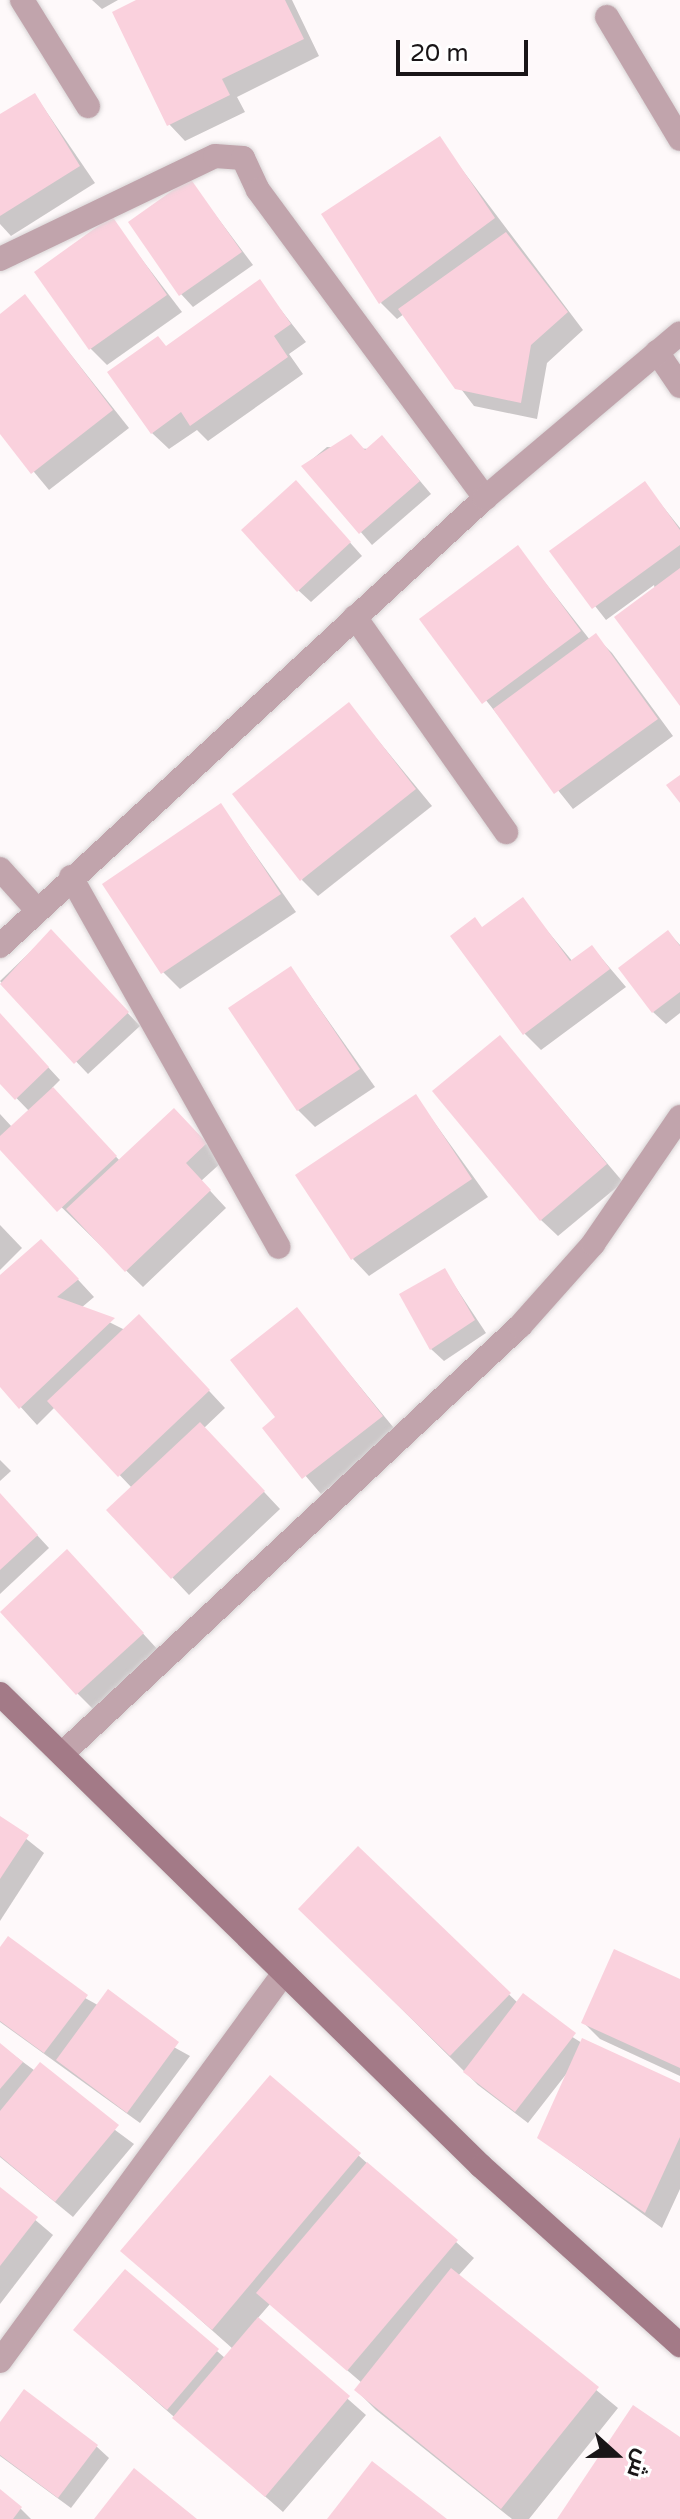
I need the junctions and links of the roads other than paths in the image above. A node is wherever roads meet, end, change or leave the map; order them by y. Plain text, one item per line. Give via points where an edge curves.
1 (22, 0) edge
2 (607, 17) dead end
3 (88, 106) dead end
4 (680, 139) edge
5 (0, 259) edge
6 (680, 333) edge
7 (657, 352) junction
8 (680, 386) edge
9 (485, 498) junction
10 (355, 617) junction
11 (506, 832) dead end
12 (0, 869) edge
13 (71, 877) junction
14 (37, 910) junction
15 (0, 946) edge
16 (680, 1117) edge
17 (279, 1247) dead end
18 (0, 1694) edge
19 (62, 1754) junction
20 (283, 1974) junction
21 (680, 2345) edge
22 (0, 2361) edge

1 - 3 street
2 - 4 street
5 - 9 street via 215,156 243,158 258,190
6 - 7 street
7 - 8 street
7 - 9 street
9 - 10 street
10 - 11 street
10 - 13 street
12 - 14 street
13 - 14 street
13 - 17 street
14 - 15 street
16 - 19 street via 603,1231 520,1326
18 - 19 street
19 - 20 street
20 - 21 street
20 - 22 street

